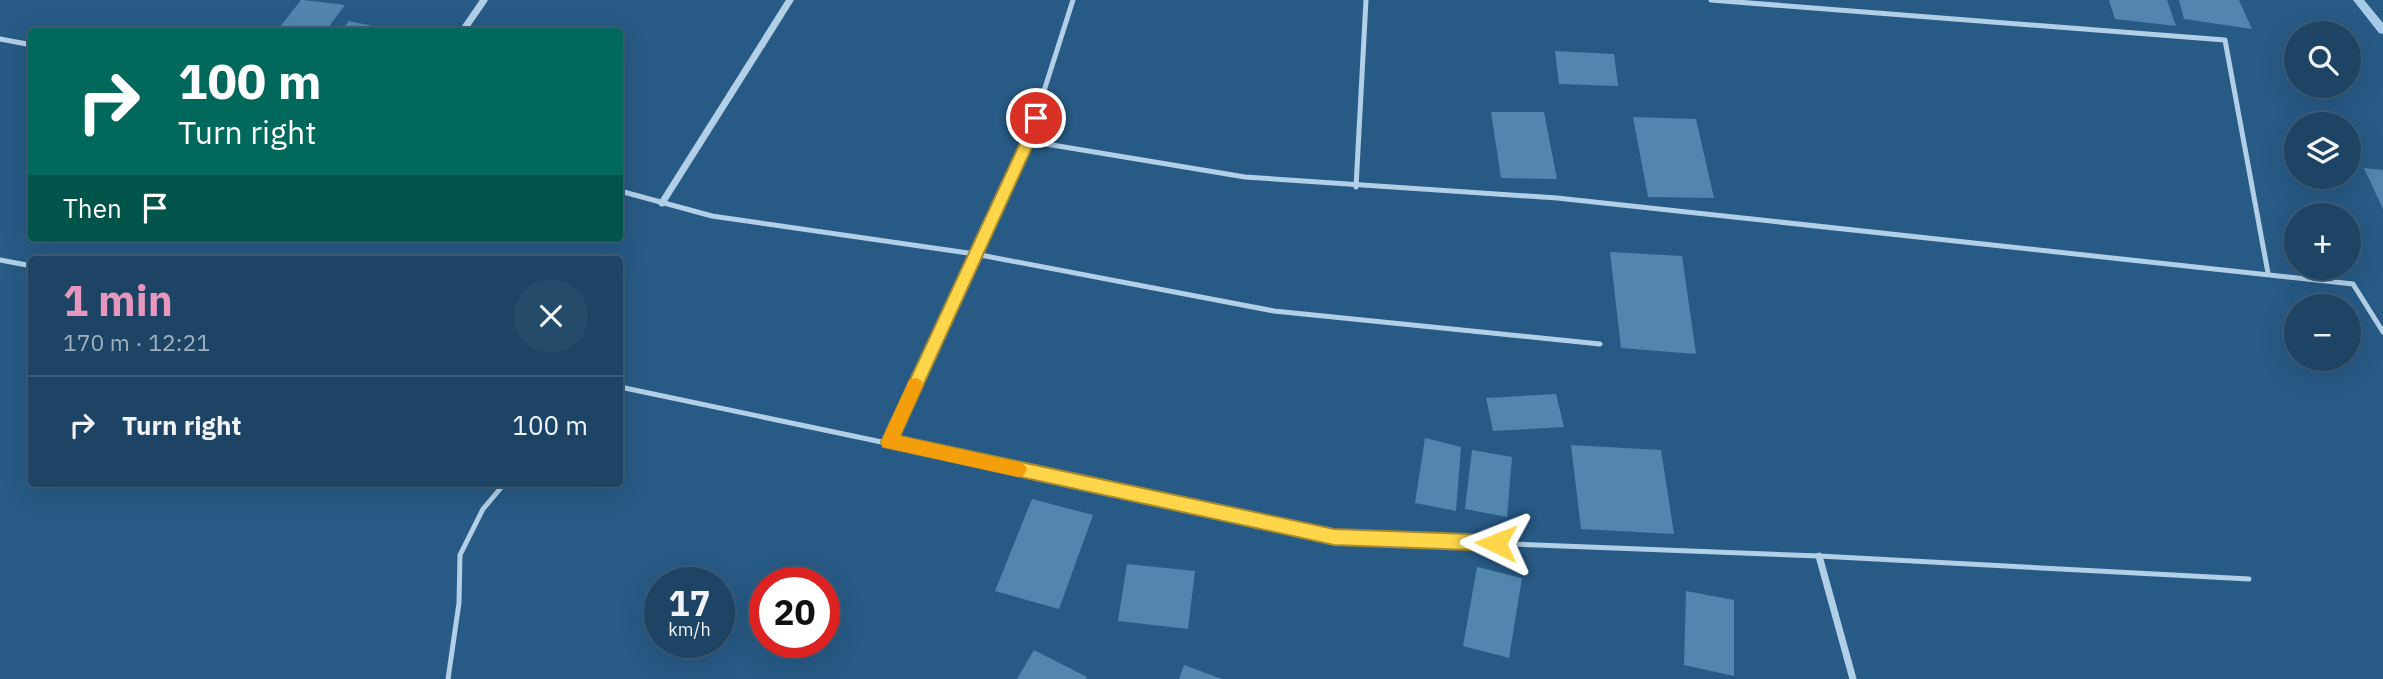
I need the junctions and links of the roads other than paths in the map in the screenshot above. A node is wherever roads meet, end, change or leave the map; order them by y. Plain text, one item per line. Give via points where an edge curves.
1 (484, 0) edge
2 (790, 0) edge
3 (1073, 0) edge
4 (1366, 0) edge
5 (1711, 0) edge
6 (465, 28) edge
7 (0, 39) edge
8 (28, 44) edge
9 (1028, 141) junction
10 (1356, 187) junction
11 (623, 192) edge
12 (663, 203) junction
13 (975, 254) junction
14 (0, 260) edge
15 (28, 265) edge
16 (2267, 274) junction
17 (2383, 332) edge
18 (1600, 344) dead end
19 (623, 388) edge
20 (889, 442) junction
21 (502, 487) edge
22 (1819, 556) junction
23 (2249, 579) dead end
24 (448, 679) edge
25 (1853, 679) edge

1 - 6 street
2 - 12 street
3 - 9 lane
4 - 10 lane
5 - 16 lane via 2225,40
7 - 8 lane
9 - 10 lane via 1245,177
9 - 13 lane
10 - 16 lane via 1557,198
11 - 12 lane
12 - 13 lane via 712,216
13 - 18 lane via 1274,311
13 - 20 lane
14 - 15 lane
16 - 17 lane via 2353,285
19 - 20 lane
20 - 22 lane via 1334,537
21 - 24 lane via 483,509 460,555 459,603
22 - 23 lane
22 - 25 street

